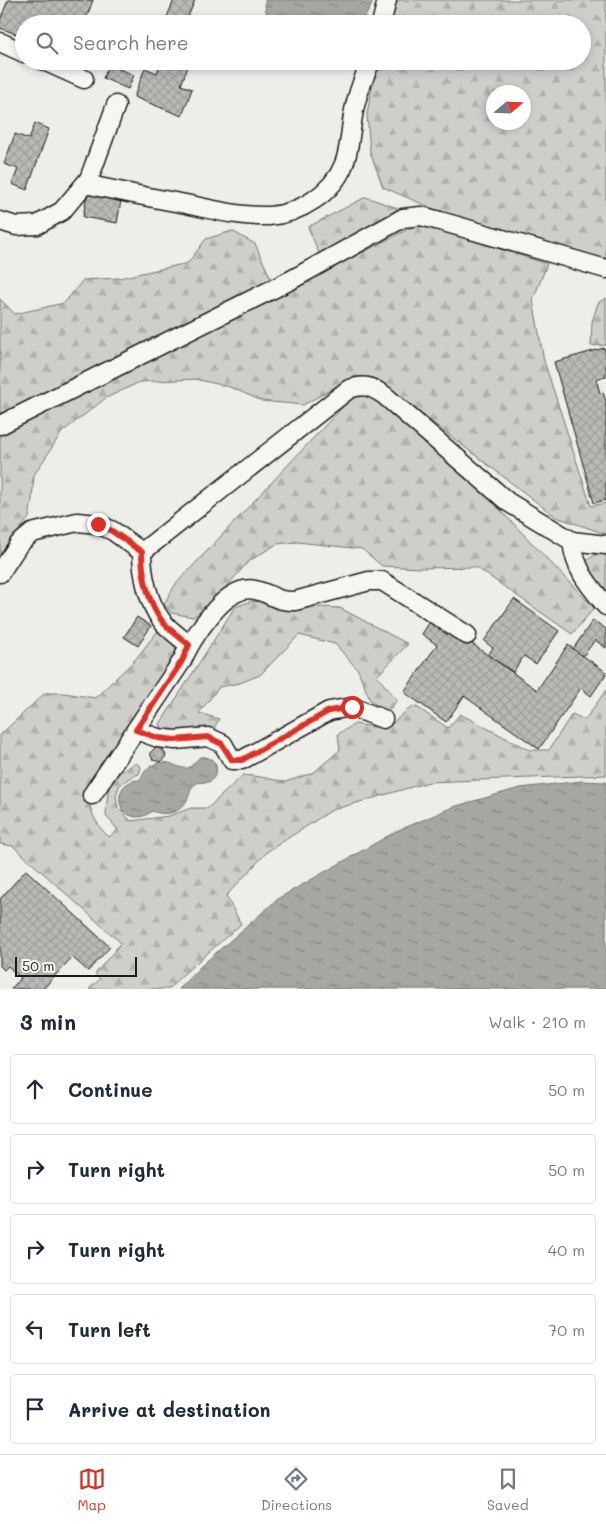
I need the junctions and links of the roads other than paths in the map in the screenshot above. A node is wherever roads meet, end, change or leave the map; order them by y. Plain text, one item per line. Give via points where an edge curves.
1 (387, 0) edge
2 (383, 15) edge
3 (0, 42) edge
4 (15, 49) edge
5 (64, 70) edge
6 (367, 70) edge
7 (84, 79) dead end
8 (116, 104) dead end
9 (85, 184) junction
10 (0, 221) edge
11 (606, 269) edge
12 (0, 425) edge
13 (572, 540) junction
14 (606, 546) edge
15 (142, 552) junction
16 (0, 573) edge
17 (606, 606) edge
18 (467, 634) dead end
19 (189, 645) junction
20 (383, 719) dead end
21 (136, 730) junction
22 (92, 795) dead end

1 - 2 street
3 - 4 street
5 - 7 street
6 - 9 street via 358,92 344,165 324,192 292,210 271,216 222,212
8 - 9 street
9 - 10 street via 62,211 37,225 16,226
11 - 12 street via 421,216 403,218 282,284
13 - 14 street
13 - 15 street via 508,502 384,395 371,387 360,386 348,389
13 - 17 street via 577,567
15 - 16 street via 98,524 77,522 32,533 18,544
15 - 19 street via 146,587 158,613
18 - 19 street via 375,580 295,601 273,598 254,589 241,592 213,612
19 - 21 street via 182,661
20 - 21 street via 352,707 329,711 242,760 232,760 222,744 208,737 175,740
21 - 22 street

